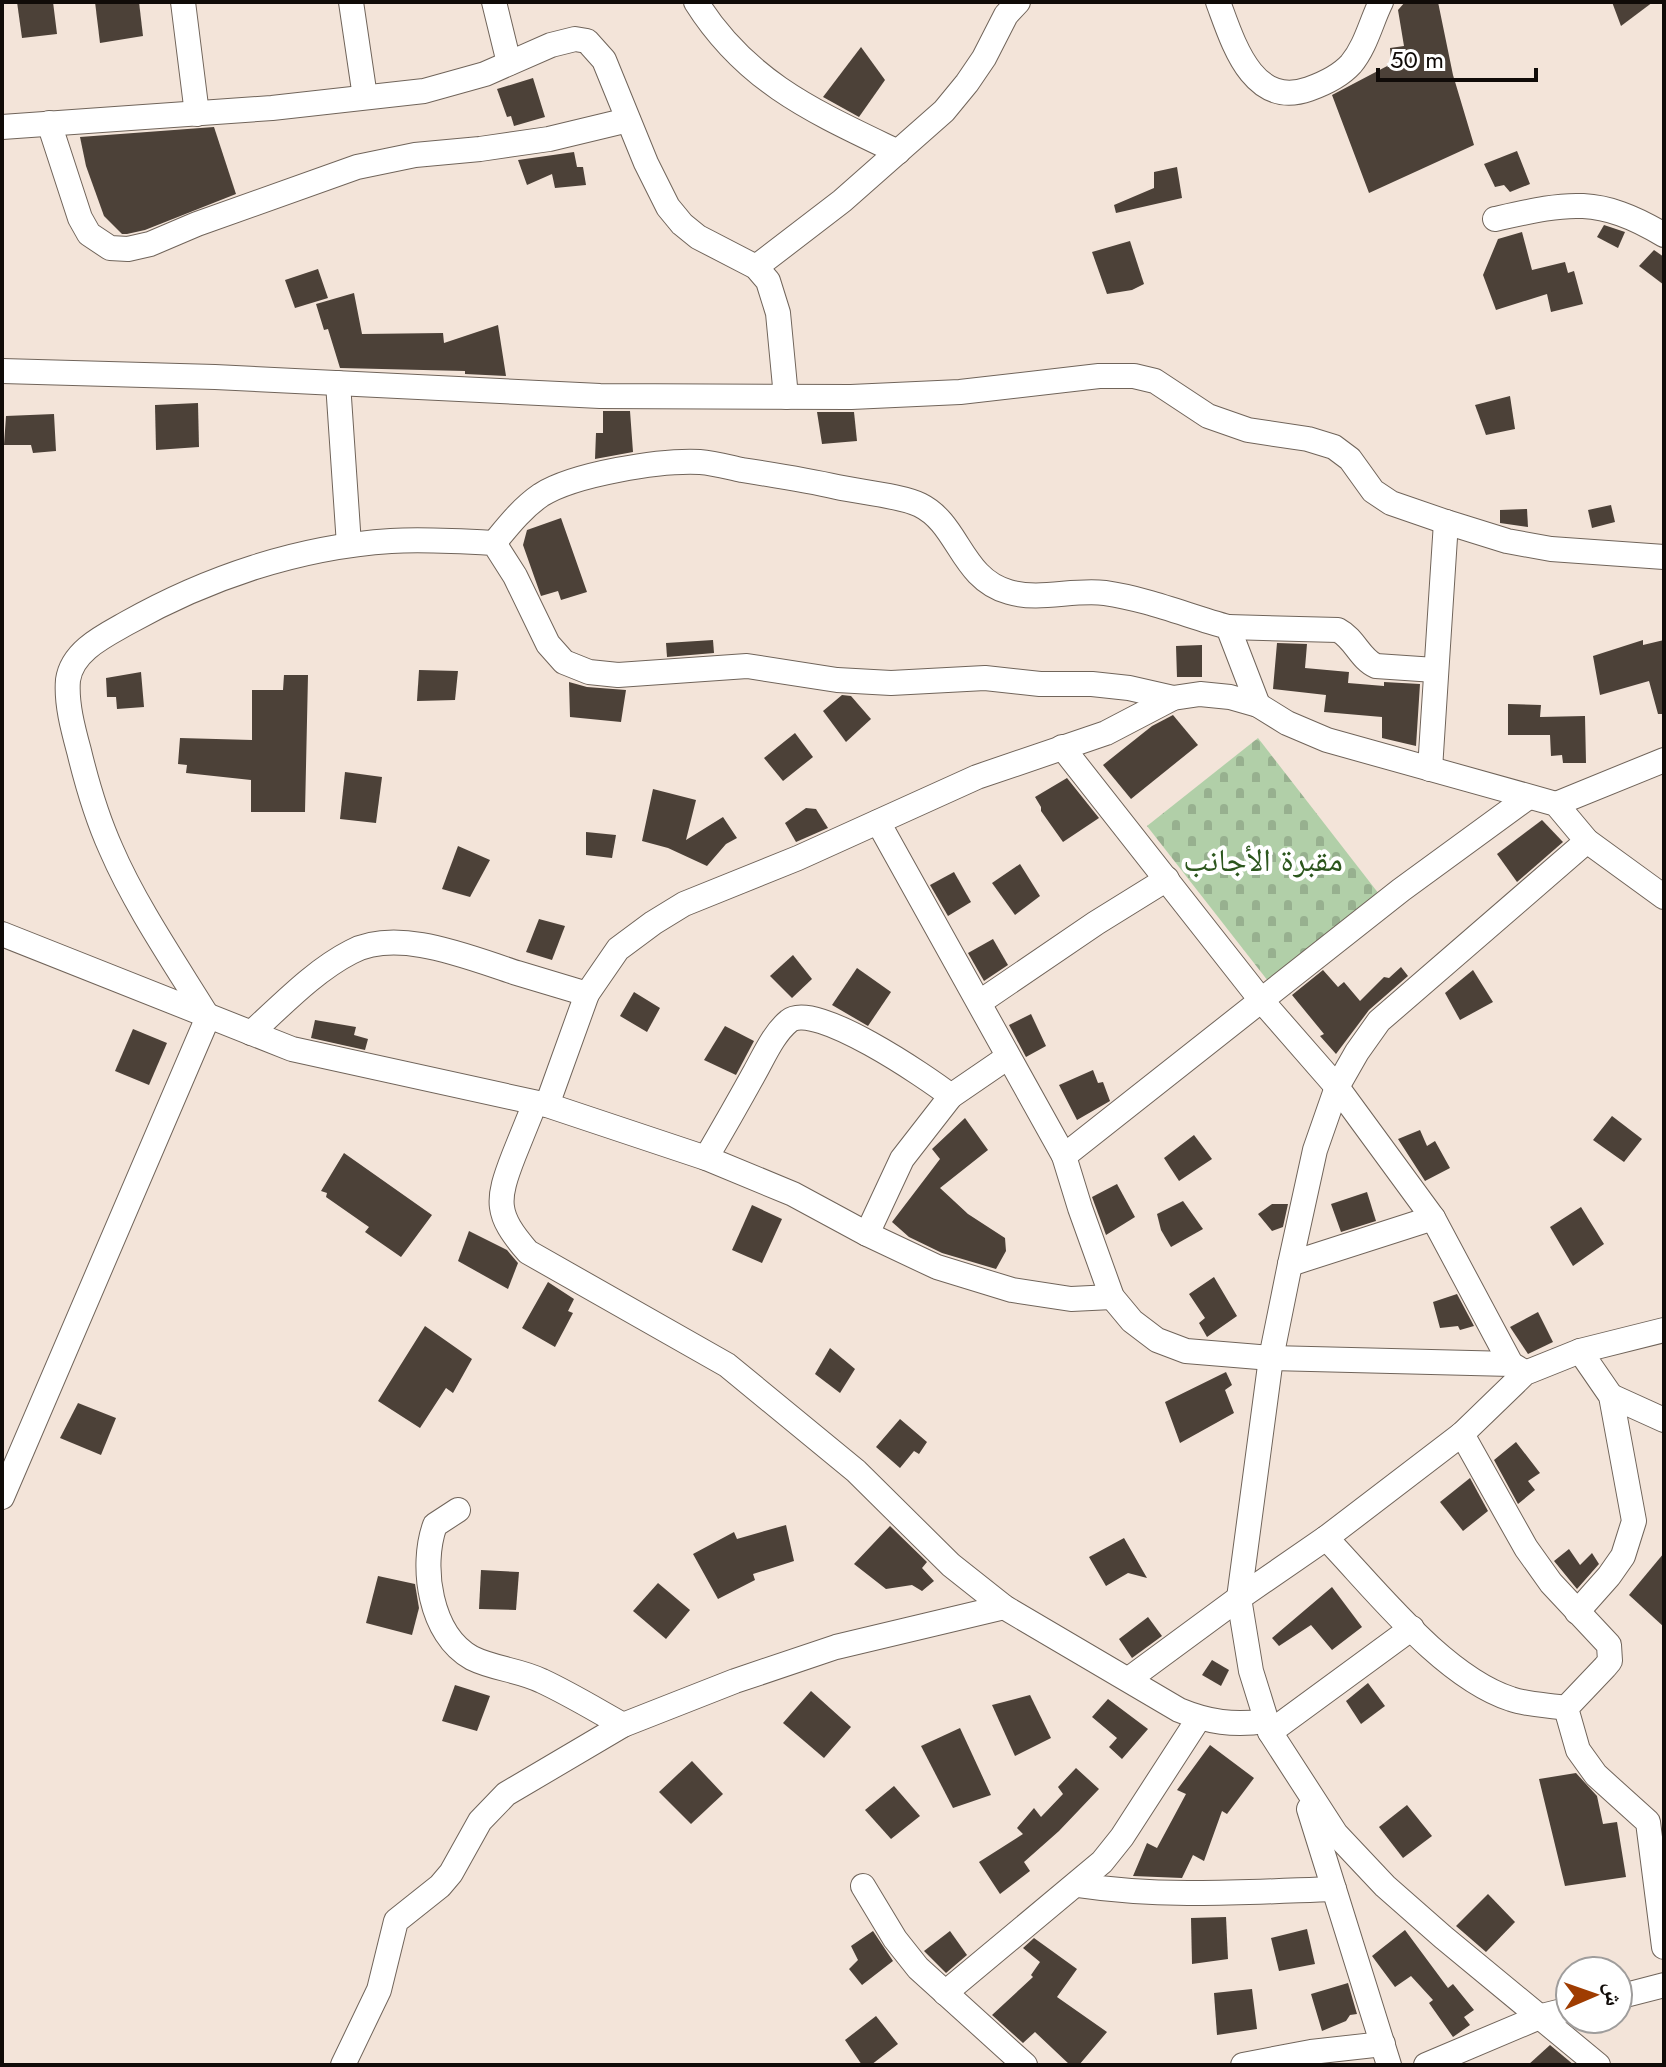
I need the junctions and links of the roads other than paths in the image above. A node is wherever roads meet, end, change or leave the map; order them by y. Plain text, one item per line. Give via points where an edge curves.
1 (183, 2) edge
2 (351, 2) edge
3 (494, 2) edge
4 (696, 2) edge
5 (1018, 2) edge
6 (1218, 2) edge
7 (1381, 2) edge
8 (509, 63) junction
9 (365, 97) junction
10 (197, 114) junction
11 (628, 120) junction
12 (49, 123) junction
13 (2, 127) edge
14 (898, 152) junction
15 (1495, 219) dead end
16 (1664, 235) edge
17 (756, 267) junction
18 (2, 371) edge
19 (338, 383) junction
20 (786, 397) junction
21 (1446, 522) junction
22 (494, 543) junction
23 (349, 545) junction
24 (1664, 557) edge
25 (1228, 627) junction
26 (1435, 670) junction
27 (1173, 698) junction
28 (1258, 705) junction
29 (1062, 747) junction
30 (1664, 760) edge
31 (1430, 769) junction
32 (1527, 798) junction
33 (1556, 804) junction
34 (878, 822) junction
35 (1587, 841) junction
36 (1167, 879) junction
37 (1664, 897) edge
38 (2, 934) edge
39 (587, 994) junction
40 (1261, 1000) junction
41 (980, 1002) junction
42 (208, 1017) junction
43 (251, 1033) junction
44 (1008, 1057) junction
45 (1337, 1087) junction
46 (951, 1096) junction
47 (541, 1104) junction
48 (1064, 1156) junction
49 (706, 1158) junction
50 (1433, 1218) junction
51 (867, 1234) junction
52 (1290, 1264) junction
53 (1112, 1297) junction
54 (1664, 1330) edge
55 (1580, 1351) junction
56 (1271, 1358) junction
57 (1518, 1368) junction
58 (1611, 1396) junction
59 (1664, 1420) edge
60 (1462, 1434) junction
61 (2, 1497) edge
62 (458, 1510) dead end
63 (1326, 1538) junction
64 (1239, 1598) junction
65 (1004, 1607) junction
66 (1577, 1612) junction
67 (1412, 1628) junction
68 (1129, 1679) junction
69 (1566, 1708) junction
70 (1199, 1718) junction
71 (623, 1725) junction
72 (1268, 1727) junction
73 (1300, 1780) junction
74 (1656, 1822) edge
75 (1077, 1885) junction
76 (863, 1886) dead end
77 (1334, 1889) junction
78 (1664, 1947) edge
79 (1664, 1985) edge
80 (945, 1993) junction
81 (1634, 1993) edge
82 (1554, 2013) edge
83 (1542, 2016) junction
84 (1386, 2055) edge
85 (343, 2065) edge
86 (1025, 2065) edge
87 (1243, 2065) edge
88 (1426, 2065) edge
89 (1598, 2065) edge

1 - 10 street
2 - 9 street
3 - 8 street
4 - 14 street via 741,59 777,89
5 - 14 street via 967,83
6 - 7 street via 1235,49 1255,79 1272,90 1300,92 1351,65
8 - 9 street via 454,84
8 - 11 street via 551,45 587,41 604,60
9 - 10 street
10 - 12 street
11 - 12 street via 549,139 357,167 128,249 110,248 89,234
11 - 17 street via 656,186 682,224
12 - 13 street
14 - 17 street
15 - 16 street via 1557,205 1595,206
17 - 20 street via 768,281 778,313
18 - 19 street
19 - 20 street via 600,396
19 - 23 street
20 - 21 street via 960,392 1134,376 1155,381 1208,416 1248,430 1334,447 1350,459 1373,491 1391,503
21 - 24 street via 1551,549
21 - 26 street
22 - 23 street
22 - 25 street via 520,512 568,482 699,462 919,504 944,525 982,578 1006,592 1032,597 1081,591 1107,594
22 - 27 street via 548,644 564,662 589,672 618,675 747,666 891,683 985,678 1092,684
23 - 42 street via 227,575 169,599 73,662 68,697 74,733 111,850
25 - 26 street via 1338,630 1370,664
25 - 28 street
26 - 31 street
27 - 28 street via 1200,694
27 - 29 street via 1106,733
28 - 31 street via 1327,740
29 - 34 street via 977,777
29 - 36 street
30 - 33 street
31 - 32 street
32 - 33 street
32 - 40 street
33 - 35 street
34 - 39 street via 684,904 618,949
34 - 41 street
35 - 37 street
35 - 45 street via 1379,1021
36 - 40 street
36 - 41 street
38 - 42 street
39 - 43 street via 454,953 380,943 353,951 317,975
39 - 47 street
40 - 45 street
40 - 48 street
41 - 44 street
42 - 43 street
42 - 61 street
43 - 47 street via 292,1049
44 - 46 street
44 - 48 street
45 - 50 street
45 - 52 street via 1315,1150
46 - 49 street via 890,1053 821,1022 795,1018 767,1050
46 - 51 street via 902,1159
47 - 49 street
47 - 65 street via 501,1189 507,1225 528,1252 727,1365 856,1471 951,1565
48 - 53 street
49 - 51 street via 793,1194
50 - 52 street
50 - 57 street
51 - 53 street via 937,1267 1012,1290 1071,1299
52 - 56 street
53 - 56 street via 1157,1340 1186,1351
54 - 55 street
55 - 57 street
55 - 58 street
56 - 57 street
56 - 64 street
57 - 60 street
58 - 59 street
58 - 66 street via 1634,1521 1623,1556
60 - 63 street
60 - 66 street via 1526,1548
62 - 71 street via 435,1525 428,1556 437,1611 449,1636 470,1657 543,1681
63 - 64 street
63 - 67 street
64 - 68 street
64 - 72 street via 1251,1671
65 - 68 street
65 - 71 street via 836,1647
66 - 69 street via 1609,1645 1610,1661
67 - 69 street via 1482,1686 1512,1700
67 - 72 street
68 - 70 street
69 - 74 street via 1578,1750 1596,1775
70 - 72 street
70 - 75 street via 1122,1837
71 - 85 street via 506,1794 480,1821 440,1886 396,1921 379,1990
72 - 73 street
73 - 77 street
73 - 83 street via 1336,1834 1385,1886
74 - 78 street
75 - 77 street via 1181,1894
75 - 80 street
76 - 80 street via 895,1939
77 - 84 street
79 - 81 street
80 - 86 street
82 - 83 street
83 - 88 street
83 - 89 street
84 - 87 street via 1311,2052

